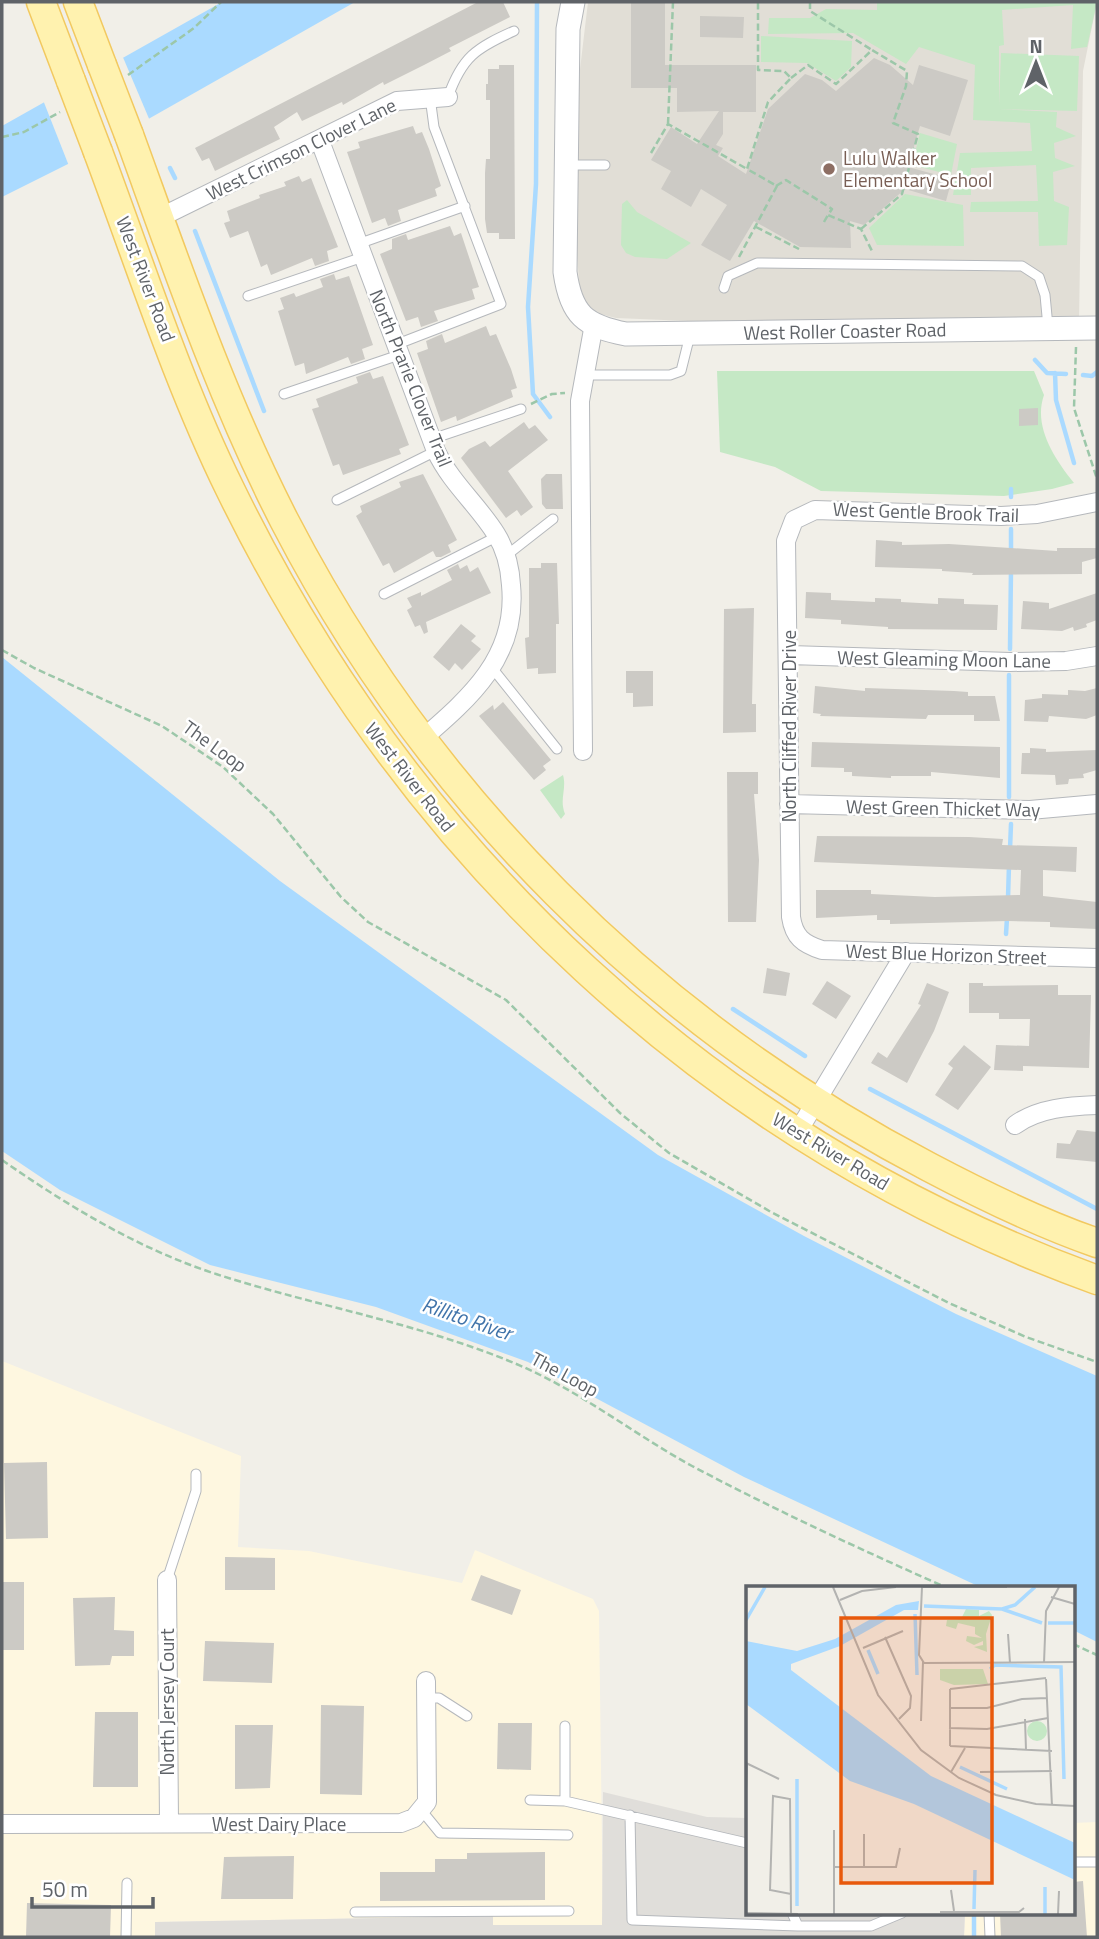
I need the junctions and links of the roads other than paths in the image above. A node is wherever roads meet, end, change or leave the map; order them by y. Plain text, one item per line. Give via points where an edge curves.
1 (41, 2) edge
2 (78, 2) edge
3 (573, 2) edge
4 (514, 31) dead end
5 (439, 97) junction
6 (320, 141) junction
7 (565, 165) junction
8 (605, 165) dead end
9 (465, 206) junction
10 (159, 218) junction
11 (361, 251) junction
12 (724, 288) dead end
13 (248, 296) dead end
14 (587, 320) junction
15 (1097, 328) edge
16 (1048, 329) junction
17 (690, 333) junction
18 (397, 350) junction
19 (584, 375) junction
20 (284, 394) dead end
21 (521, 409) dead end
22 (434, 445) junction
23 (260, 468) junction
24 (228, 484) junction
25 (337, 500) dead end
26 (1097, 502) edge
27 (794, 514) joint
28 (553, 519) dead end
29 (498, 536) junction
30 (507, 555) junction
31 (384, 594) dead end
32 (790, 655) junction
33 (1097, 656) edge
34 (493, 669) junction
35 (421, 740) junction
36 (557, 749) dead end
37 (583, 751) dead end
38 (789, 804) junction
39 (1097, 804) edge
40 (793, 940) joint
41 (906, 952) junction
42 (1097, 958) edge
43 (815, 1102) junction
44 (1097, 1105) edge
45 (1015, 1125) dead end
46 (797, 1133) junction
47 (1097, 1243) edge
48 (1097, 1280) edge
49 (195, 1474) dead end
50 (167, 1580) joint
51 (426, 1689) joint
52 (467, 1716) dead end
53 (565, 1726) dead end
54 (530, 1800) dead end
55 (565, 1801) junction
56 (422, 1811) junction
57 (630, 1815) junction
58 (169, 1823) junction
59 (2, 1824) edge
60 (568, 1835) dead end
61 (746, 1843) edge
62 (1074, 1862) edge
63 (1097, 1862) edge
64 (127, 1883) dead end
65 (569, 1911) dead end
66 (355, 1912) dead end
67 (793, 1914) edge
68 (900, 1914) edge
69 (989, 1914) edge
70 (797, 1926) junction
71 (126, 1937) edge
72 (990, 1937) edge

1 - 24 main road, West River Road, bridge via 184,382
2 - 10 main road, West River Road, bridge
3 - 7 street via 568,29
4 - 5 lane via 490,41 458,67
5 - 6 street, West Crimson Clover Lane via 397,101
5 - 9 lane via 434,127
6 - 10 street, West Crimson Clover Lane
6 - 11 street, North Prarie Clover Trail
7 - 8 lane
7 - 14 street via 565,272 569,297
9 - 11 lane
9 - 18 lane via 501,304
10 - 23 main road, West River Road
11 - 13 lane
11 - 18 street, North Prarie Clover Trail
12 - 16 lane via 728,276 757,263 1022,266 1040,277
14 - 17 street, West Roller Coaster Road via 626,334
14 - 19 street
15 - 16 street, West Roller Coaster Road
16 - 17 street, West Roller Coaster Road
17 - 19 lane via 681,371 657,376
18 - 20 lane
18 - 22 street, North Prarie Clover Trail
19 - 37 street via 580,401
21 - 22 lane
22 - 25 lane
22 - 29 street, North Prarie Clover Trail via 454,480
23 - 24 main road
23 - 35 main road, West River Road via 330,601
24 - 46 main road, West River Road via 286,595 356,709 490,876 614,996 683,1053
26 - 27 street, West Gentle Brook Trail via 1019,515 822,509
27 - 32 street, North Cliffed River Drive via 786,541
28 - 30 lane
29 - 30 street, North Prarie Clover Trail
29 - 31 lane
30 - 34 street, North Prarie Clover Trail via 511,620
32 - 33 street, West Gleaming Moon Lane via 1010,662
32 - 38 street, North Cliffed River Drive
34 - 35 street, North Prarie Clover Trail
34 - 36 lane
35 - 43 main road, West River Road via 514,850 615,951 735,1048
38 - 39 street, West Green Thicket Way via 1030,810
38 - 40 street, North Cliffed River Drive
40 - 41 street, West Blue Horizon Street via 821,950
41 - 42 street, West Blue Horizon Street
41 - 43 street
43 - 46 street
43 - 47 main road, West River Road via 982,1195
44 - 45 street via 1058,1108
46 - 48 main road, West River Road via 970,1227
49 - 50 lane via 196,1491
50 - 58 street, North Jersey Court
51 - 52 lane
51 - 56 street via 427,1802
53 - 55 lane
54 - 55 lane
55 - 57 lane
56 - 58 street, West Dairy Place via 393,1824
56 - 60 lane via 440,1833
57 - 61 lane
57 - 70 lane via 632,1920
58 - 59 street, West Dairy Place
62 - 63 lane
64 - 71 lane
65 - 66 lane
67 - 70 lane
68 - 70 lane via 871,1926
69 - 72 lane

